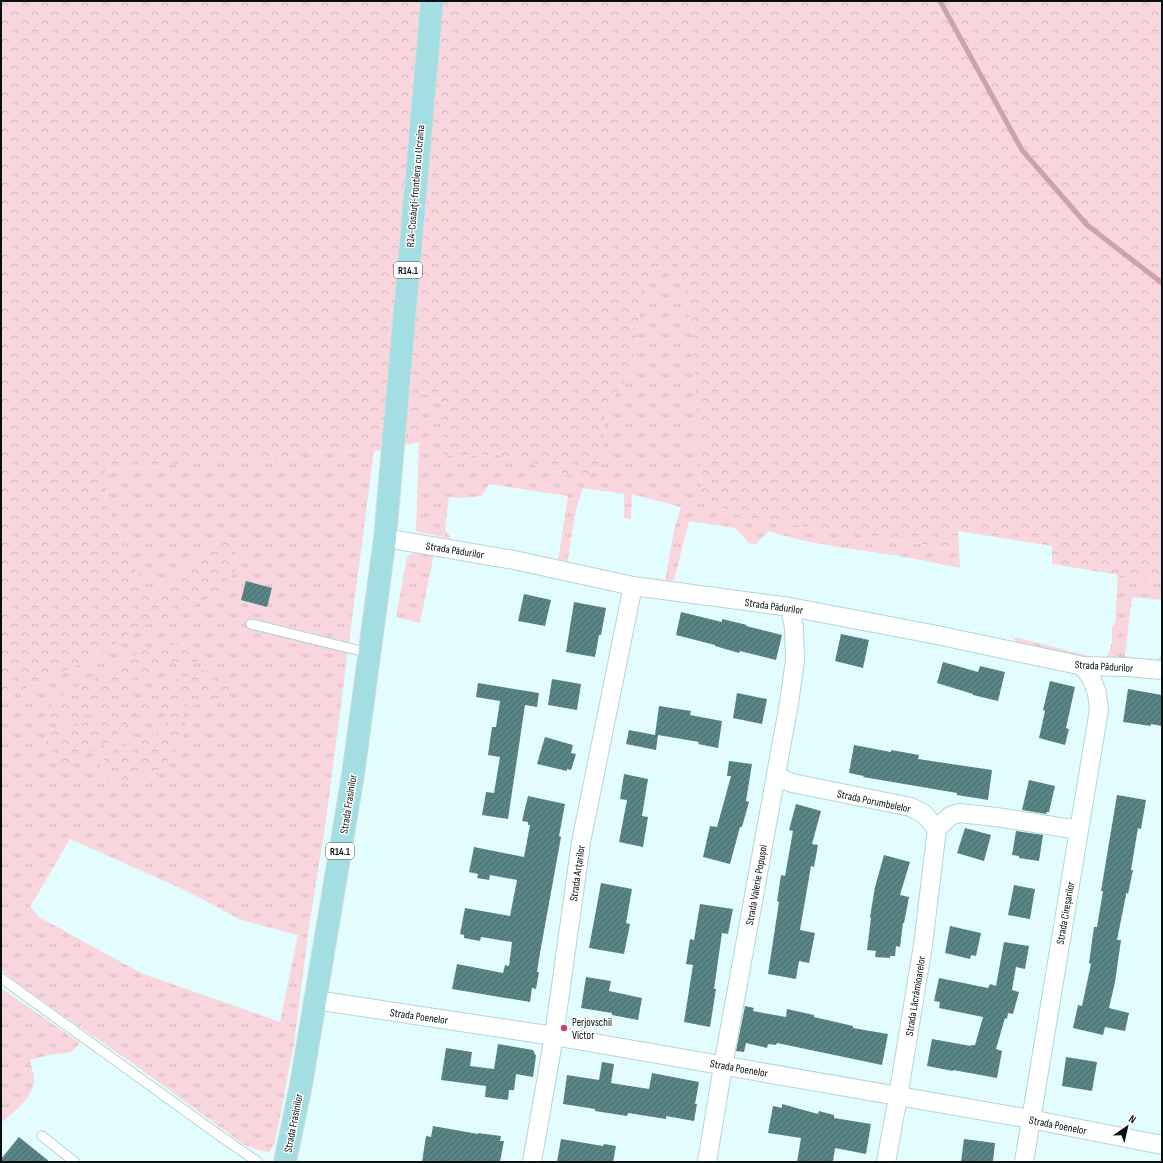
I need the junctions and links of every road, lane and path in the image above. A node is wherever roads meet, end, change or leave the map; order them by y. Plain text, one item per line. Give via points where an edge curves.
1 (432, 1) edge
2 (385, 538) junction
3 (634, 586) junction
4 (790, 607) junction
5 (251, 624) dead end
6 (369, 653) junction
7 (1083, 666) junction
8 (1162, 670) edge
9 (776, 776) junction
10 (937, 829) junction
11 (1079, 830) junction
12 (1, 978) edge
13 (315, 1000) junction
14 (554, 1036) junction
15 (723, 1066) junction
16 (898, 1097) junction
17 (1030, 1119) junction
18 (42, 1136) dead end
19 (1162, 1145) edge
20 (75, 1162) edge
21 (258, 1162) edge
22 (285, 1162) edge
23 (532, 1162) edge
24 (707, 1162) edge
25 (886, 1162) edge
26 (1024, 1162) edge

1 - 2 main road, R14-Cosăuți-frontiera cu Ucraina / R14.1
2 - 3 street, Strada Pădurilor via 514,560
2 - 6 main road, Strada Frasinilor / R14.1
3 - 4 street, Strada Pădurilor
3 - 14 street, Strada Arțarilor via 581,842
4 - 7 street, Strada Pădurilor
4 - 9 street, Strada Valerie Popușoi via 794,628 795,660
5 - 6 lane
6 - 13 main road, Strada Frasinilor / R14.1 via 353,775
7 - 8 street, Strada Pădurilor
7 - 11 street, Strada Cireșarilor via 1097,693 1099,710
9 - 10 street, Strada Porumbelelor via 792,783 911,807 924,814
9 - 15 street, Strada Valerie Popușoi
10 - 11 street via 950,816 959,813
10 - 16 street, Strada Lăcrămioarelor via 923,945
11 - 17 street, Strada Cireșarilor
12 - 21 lane
13 - 14 street, Strada Poenelor
13 - 22 main road, Strada Frasinilor / R14.1
14 - 15 street, Strada Poenelor
14 - 23 street, Strada Arțarilor
15 - 16 street, Strada Poenelor
15 - 24 street, Strada Valerie Popușoi
16 - 17 street, Strada Poenelor
16 - 25 street, Strada Lăcrămioarelor
17 - 19 street, Strada Poenelor
17 - 26 street, Strada Cireșarilor
18 - 20 lane

